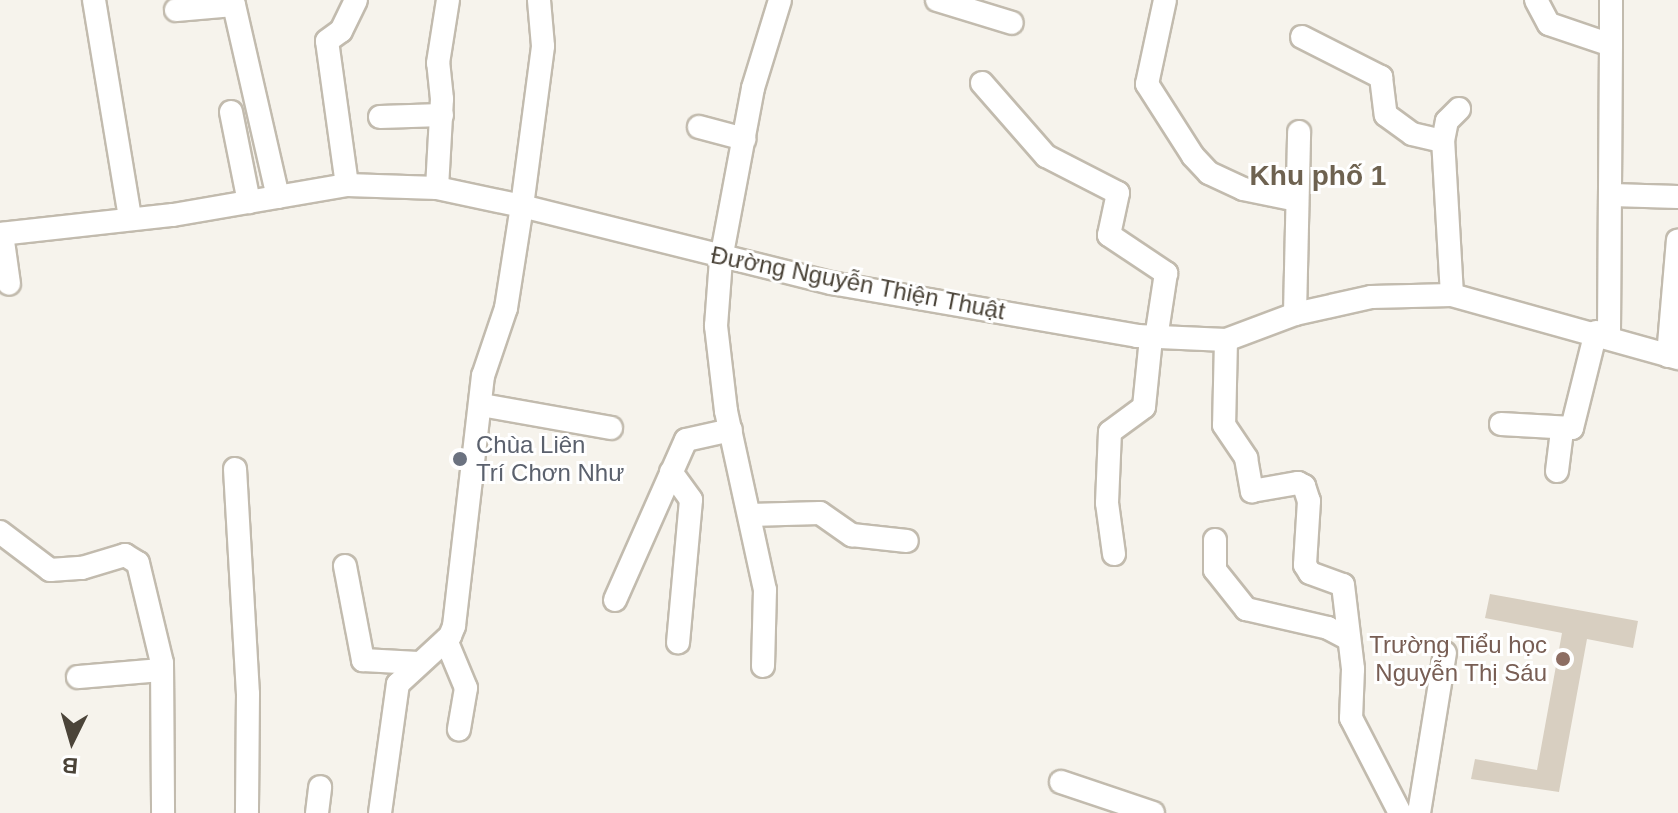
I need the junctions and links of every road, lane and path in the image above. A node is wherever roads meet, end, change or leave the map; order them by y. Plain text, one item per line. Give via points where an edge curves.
1 (94, 0) edge
2 (356, 0) edge
3 (448, 0) edge
4 (539, 0) edge
5 (780, 0) edge
6 (937, 0) edge
7 (1165, 0) edge
8 (1536, 0) edge
9 (1611, 0) edge
10 (176, 10) dead end
11 (1012, 23) dead end
12 (1302, 37) dead end
13 (1611, 45) junction
14 (982, 83) dead end
15 (1459, 109) dead end
16 (231, 112) dead end
17 (442, 115) junction
18 (380, 117) dead end
19 (699, 127) dead end
20 (1299, 132) dead end
21 (744, 139) junction
22 (1443, 141) junction
23 (347, 185) junction
24 (437, 188) junction
25 (1612, 195) junction
26 (278, 197) junction
27 (1678, 197) edge
28 (1297, 200) junction
29 (249, 202) junction
30 (522, 206) junction
31 (130, 218) junction
32 (1, 234) edge
33 (1678, 240) edge
34 (721, 259) junction
35 (9, 284) dead end
36 (1452, 295) junction
37 (1295, 314) junction
38 (1603, 334) junction
39 (1154, 338) junction
40 (1226, 340) junction
41 (1673, 357) edge
42 (482, 405) junction
43 (1501, 424) dead end
44 (611, 428) dead end
45 (731, 430) junction
46 (1562, 431) junction
47 (235, 469) dead end
48 (1557, 471) dead end
49 (671, 472) junction
50 (750, 515) junction
51 (0, 532) edge
52 (1215, 540) dead end
53 (907, 541) dead end
54 (1114, 554) dead end
55 (345, 566) dead end
56 (615, 600) dead end
57 (1347, 638) junction
58 (446, 640) junction
59 (678, 642) dead end
60 (1445, 653) dead end
61 (418, 663) junction
62 (763, 666) dead end
63 (162, 670) junction
64 (78, 677) dead end
65 (459, 729) dead end
66 (1061, 782) dead end
67 (320, 787) dead end
68 (163, 813) edge
69 (247, 813) edge
70 (317, 813) edge
71 (380, 813) edge
72 (1153, 813) edge
73 (1400, 813) edge
74 (1419, 813) edge

1 - 31 street
2 - 23 street via 341,31 327,41
3 - 17 street via 438,63
4 - 30 street via 543,46
5 - 21 street
6 - 11 street
7 - 28 street via 1147,84 1193,156 1209,173 1243,189
8 - 13 street via 1549,24
9 - 13 street
10 - 26 street via 234,5
12 - 22 street via 1381,77 1386,115 1412,134
13 - 25 street
14 - 39 street via 1046,156 1118,193 1109,235 1166,273
15 - 22 street via 1447,121
16 - 29 street
17 - 18 street
17 - 24 street
19 - 21 street
20 - 28 street
21 - 34 street
22 - 36 street
23 - 24 street, Đường Nguyễn Thiện Thuật
23 - 26 street, Đường Nguyễn Thiện Thuật
24 - 30 street, Đường Nguyễn Thiện Thuật
25 - 27 street
25 - 38 street
26 - 29 street, Đường Nguyễn Thiện Thuật
28 - 37 street
29 - 31 street, Đường Nguyễn Thiện Thuật
30 - 34 street, Đường Nguyễn Thiện Thuật
30 - 42 street via 506,308 488,351
31 - 32 street, Đường Nguyễn Thiện Thuật
32 - 35 street
33 - 41 street
34 - 39 street, Đường Nguyễn Thiện Thuật
34 - 45 street via 716,326
36 - 37 street, Đường Nguyễn Thiện Thuật via 1371,297
36 - 38 street, Đường Nguyễn Thiện Thuật
37 - 40 street, Đường Nguyễn Thiện Thuật
38 - 41 street, Đường Nguyễn Thiện Thuật
38 - 46 street via 1574,425
39 - 40 street, Đường Nguyễn Thiện Thuật
39 - 54 street via 1144,407 1110,432 1107,511
40 - 57 street via 1222,421 1246,458 1248,486 1254,491 1304,486 1310,506 1305,565 1310,573 1343,585
42 - 44 street
42 - 58 street via 456,614
43 - 46 street
45 - 49 street via 686,440
45 - 50 street
46 - 48 street
47 - 69 street via 248,694
49 - 56 street
49 - 59 street via 691,500
50 - 53 street via 820,513 852,535
50 - 62 street via 765,590
51 - 63 street via 50,570 133,557 151,608
52 - 57 street via 1215,570 1246,609 1328,628
55 - 61 street via 363,660
57 - 73 street via 1353,669 1351,718
58 - 61 street
58 - 65 street via 466,688
60 - 74 street
61 - 71 street via 394,696
63 - 64 street
63 - 68 street
66 - 72 street
67 - 70 street

